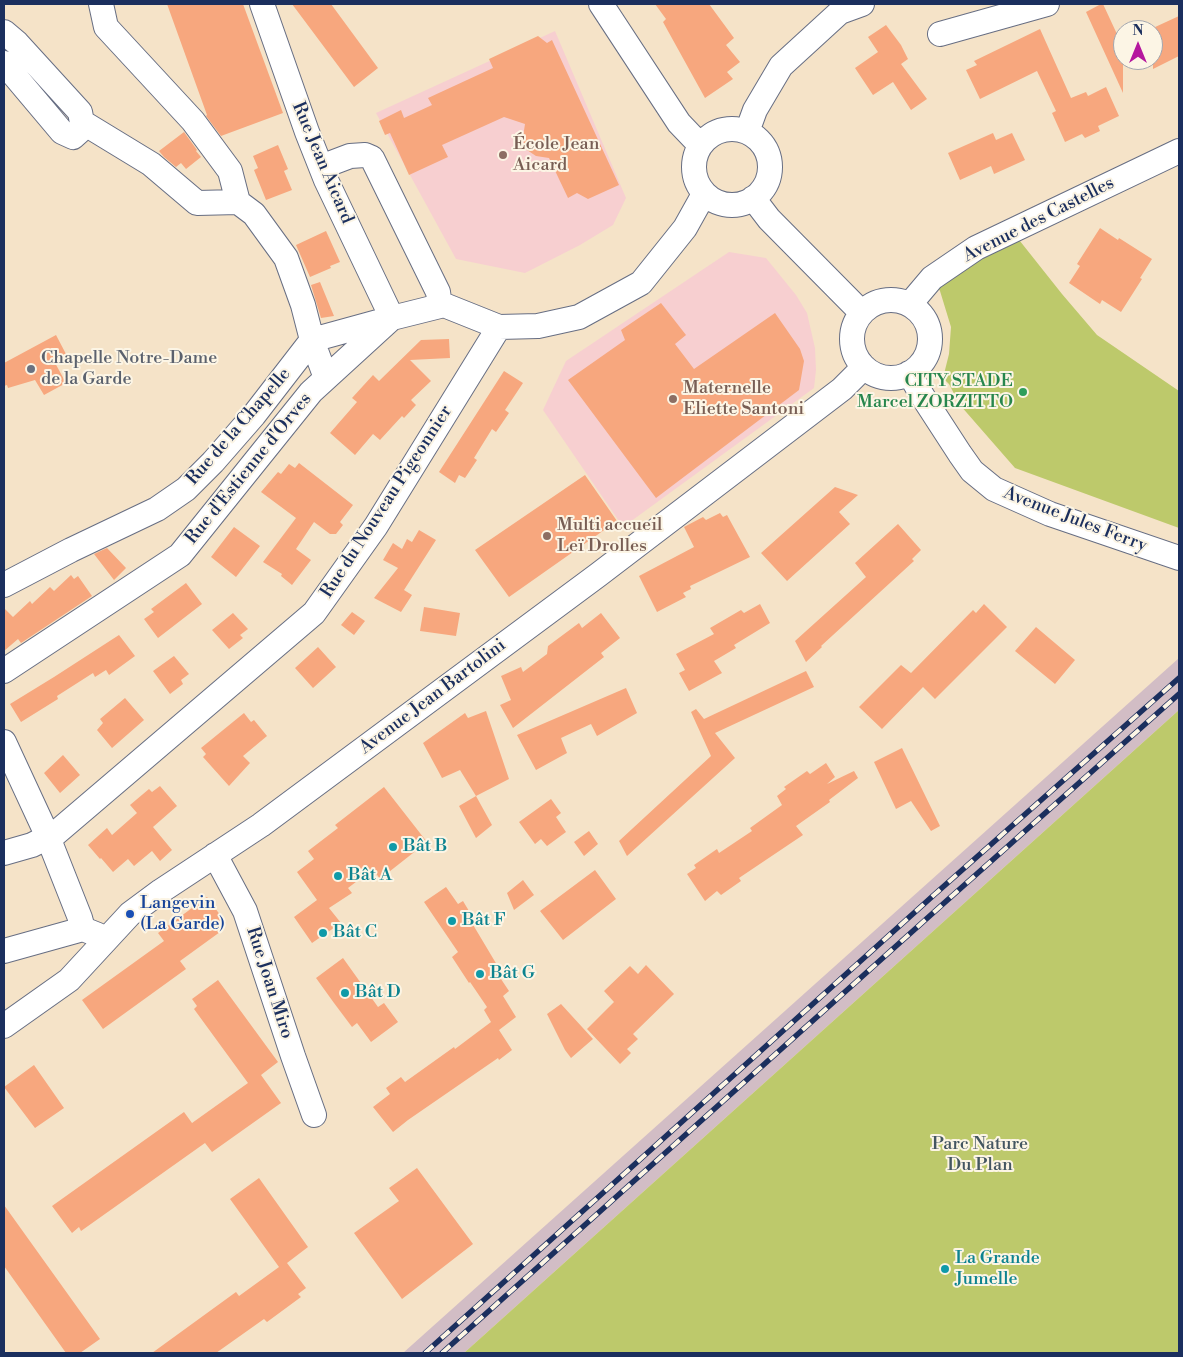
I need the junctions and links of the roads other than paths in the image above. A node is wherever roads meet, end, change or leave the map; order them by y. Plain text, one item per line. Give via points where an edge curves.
1 (101, 4) edge
2 (262, 4) edge
3 (601, 4) edge
4 (862, 4) edge
5 (1046, 4) edge
6 (4, 32) edge
7 (940, 34) dead end
8 (4, 63) edge
9 (82, 122) junction
10 (747, 132) junction
11 (700, 145) junction
12 (1179, 151) edge
13 (321, 167) junction
14 (704, 194) junction
15 (754, 198) junction
16 (238, 202) junction
17 (910, 304) junction
18 (440, 306) junction
19 (861, 312) junction
20 (392, 318) junction
21 (499, 327) junction
22 (312, 340) junction
23 (864, 367) junction
24 (909, 373) junction
25 (326, 378) junction
26 (1179, 558) edge
27 (4, 585) edge
28 (4, 671) edge
29 (4, 742) edge
30 (48, 837) junction
31 (4, 853) edge
32 (215, 856) junction
33 (83, 929) junction
34 (106, 939) junction
35 (4, 951) edge
36 (4, 1026) edge
37 (314, 1114) dead end

1 - 16 street via 106,27 192,121 230,171
2 - 13 street, Rue Jean Aicard
3 - 11 street via 679,123
4 - 10 street via 840,12 781,66 755,110
5 - 7 street
6 - 9 street via 80,112
8 - 9 street via 62,132 73,137 83,128
9 - 16 street via 151,164 197,203
10 - 11 street via 726,128 707,137
10 - 15 street via 764,146 770,166 764,188
11 - 14 street via 693,164 694,175
12 - 17 street, Avenue des Castelles via 976,248 932,278
13 - 18 street via 350,156 372,158 438,292
13 - 20 street, Rue Jean Aicard
14 - 15 street via 723,204 735,205
14 - 21 street via 685,228 641,284 579,317 538,326
15 - 19 street via 770,219
16 - 22 street via 254,214 286,258
17 - 19 street via 901,300 881,300
17 - 24 street via 925,319 930,339 924,359
18 - 20 street, Rue d'Estienne d'Orves
18 - 21 street
19 - 23 street via 852,328 851,338 857,359
20 - 22 street
20 - 25 street, Rue d'Estienne d'Orves
21 - 30 street, Rue du Nouveau Pigeonnier via 376,526 314,613
22 - 25 street
22 - 27 street, Rue de la Chapelle via 254,415 186,489 157,509
23 - 24 street via 880,377 900,377
23 - 32 street, Avenue Jean Bartolini via 842,389 614,563
24 - 26 street, Avenue Jules Ferry via 972,471 994,488 1050,514
25 - 28 street, Rue d'Estienne d'Orves via 311,392 180,555
29 - 30 street
30 - 31 street, Rue du Nouveau Pigeonnier
30 - 33 street
32 - 34 street, Avenue Jean Bartolini via 130,914
32 - 37 street, Rue Joan Miro via 245,911
33 - 34 street
33 - 35 street
34 - 36 street, Avenue Jean Bartolini via 69,980

